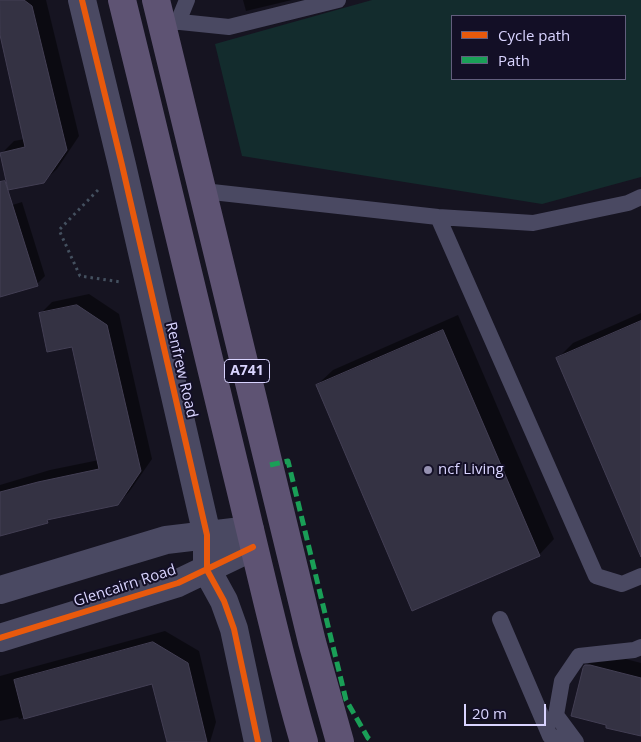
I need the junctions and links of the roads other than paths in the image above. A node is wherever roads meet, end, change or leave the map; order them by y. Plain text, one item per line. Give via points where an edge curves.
1 (82, 0) edge
2 (122, 0) edge
3 (187, 0) edge
4 (338, 0) edge
5 (165, 14) edge
6 (203, 190) junction
7 (641, 198) edge
8 (438, 217) junction
9 (207, 535) junction
10 (252, 539) junction
11 (206, 570) junction
12 (641, 576) edge
13 (0, 590) edge
14 (500, 619) dead end
15 (1, 631) edge
16 (641, 647) edge
17 (258, 742) edge
18 (304, 742) edge
19 (340, 742) edge
20 (571, 742) edge
21 (576, 742) edge

1 - 9 street, Renfrew Road
2 - 10 main road, Renfrew Road / A741
3 - 5 lane
4 - 5 lane via 229,27
5 - 6 main road, A741
6 - 8 lane
6 - 19 main road, A741 via 312,642
7 - 8 lane via 533,223
8 - 12 lane via 596,576 622,584
9 - 10 street, Glencairn Road
9 - 11 street, Renfrew Road
9 - 13 street, Glencairn Road via 166,540
10 - 11 street, Glencairn Road
10 - 18 main road, Renfrew Road / A741
11 - 15 street, Glencairn Road via 178,583
11 - 17 street via 224,601 234,629
14 - 20 lane via 550,736
16 - 21 lane via 579,656 562,681 556,715

